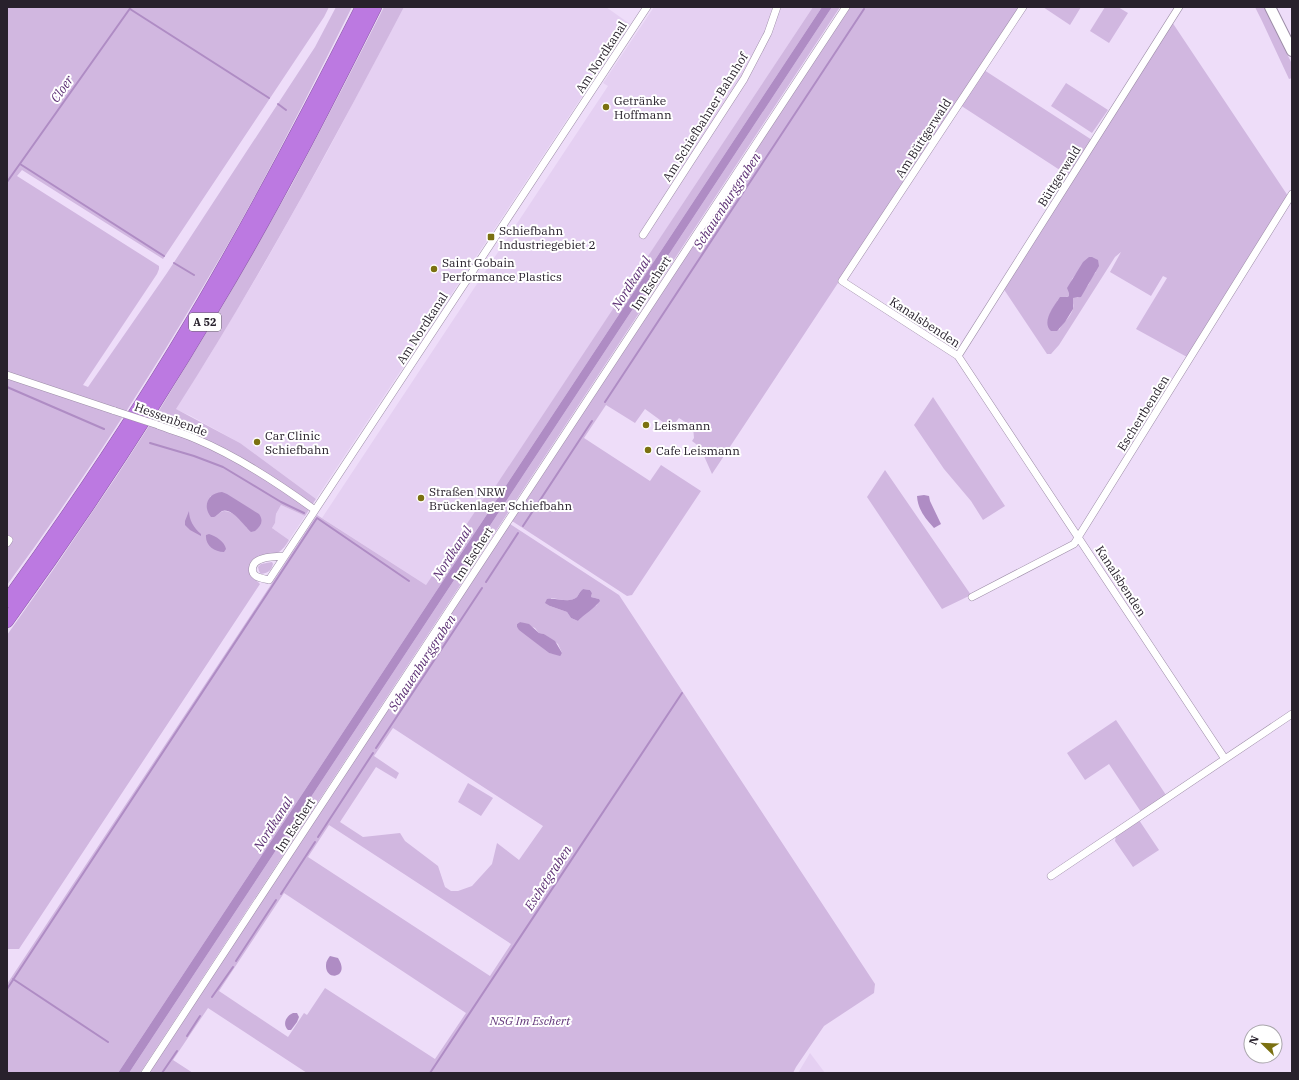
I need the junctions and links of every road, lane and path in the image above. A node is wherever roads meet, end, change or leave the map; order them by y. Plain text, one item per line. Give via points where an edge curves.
1 (362, 7) edge
2 (375, 7) edge
3 (647, 7) edge
4 (777, 7) edge
5 (846, 7) edge
6 (1023, 7) edge
7 (1179, 7) edge
8 (1270, 7) edge
9 (1292, 51) edge
10 (1292, 194) edge
11 (643, 235) dead end
12 (842, 281) joint
13 (958, 356) junction
14 (7, 375) edge
15 (315, 510) junction
16 (1079, 537) junction
17 (7, 539) edge
18 (7, 543) edge
19 (284, 556) junction
20 (972, 597) dead end
21 (7, 601) edge
22 (7, 621) edge
23 (1292, 714) edge
24 (1225, 759) junction
25 (1051, 876) dead end
26 (145, 1073) edge

1 - 21 highway, A 52 via 272,180 203,302 102,464
2 - 22 highway, A 52 via 282,186 213,308 115,466
3 - 15 street, Am Nordkanal
4 - 11 street, Am Schiefbahner Bahnhof via 768,33 744,79
5 - 26 street, Im Eschert
6 - 12 street, Am Büttgerwald
7 - 13 street, Büttgerwald
8 - 9 main road
10 - 16 street, Eschertbenden
12 - 13 street, Kanalsbenden
13 - 16 street, Kanalsbenden
14 - 15 street, Hessenbende, bridge via 195,438 229,454 279,484
15 - 19 street, Am Nordkanal
16 - 20 street, Eschertbenden via 1074,544
16 - 24 street, Kanalsbenden
17 - 18 street
19 - 19 street, Am Nordkanal via 256,561 253,573 268,580
23 - 24 street
24 - 25 street

